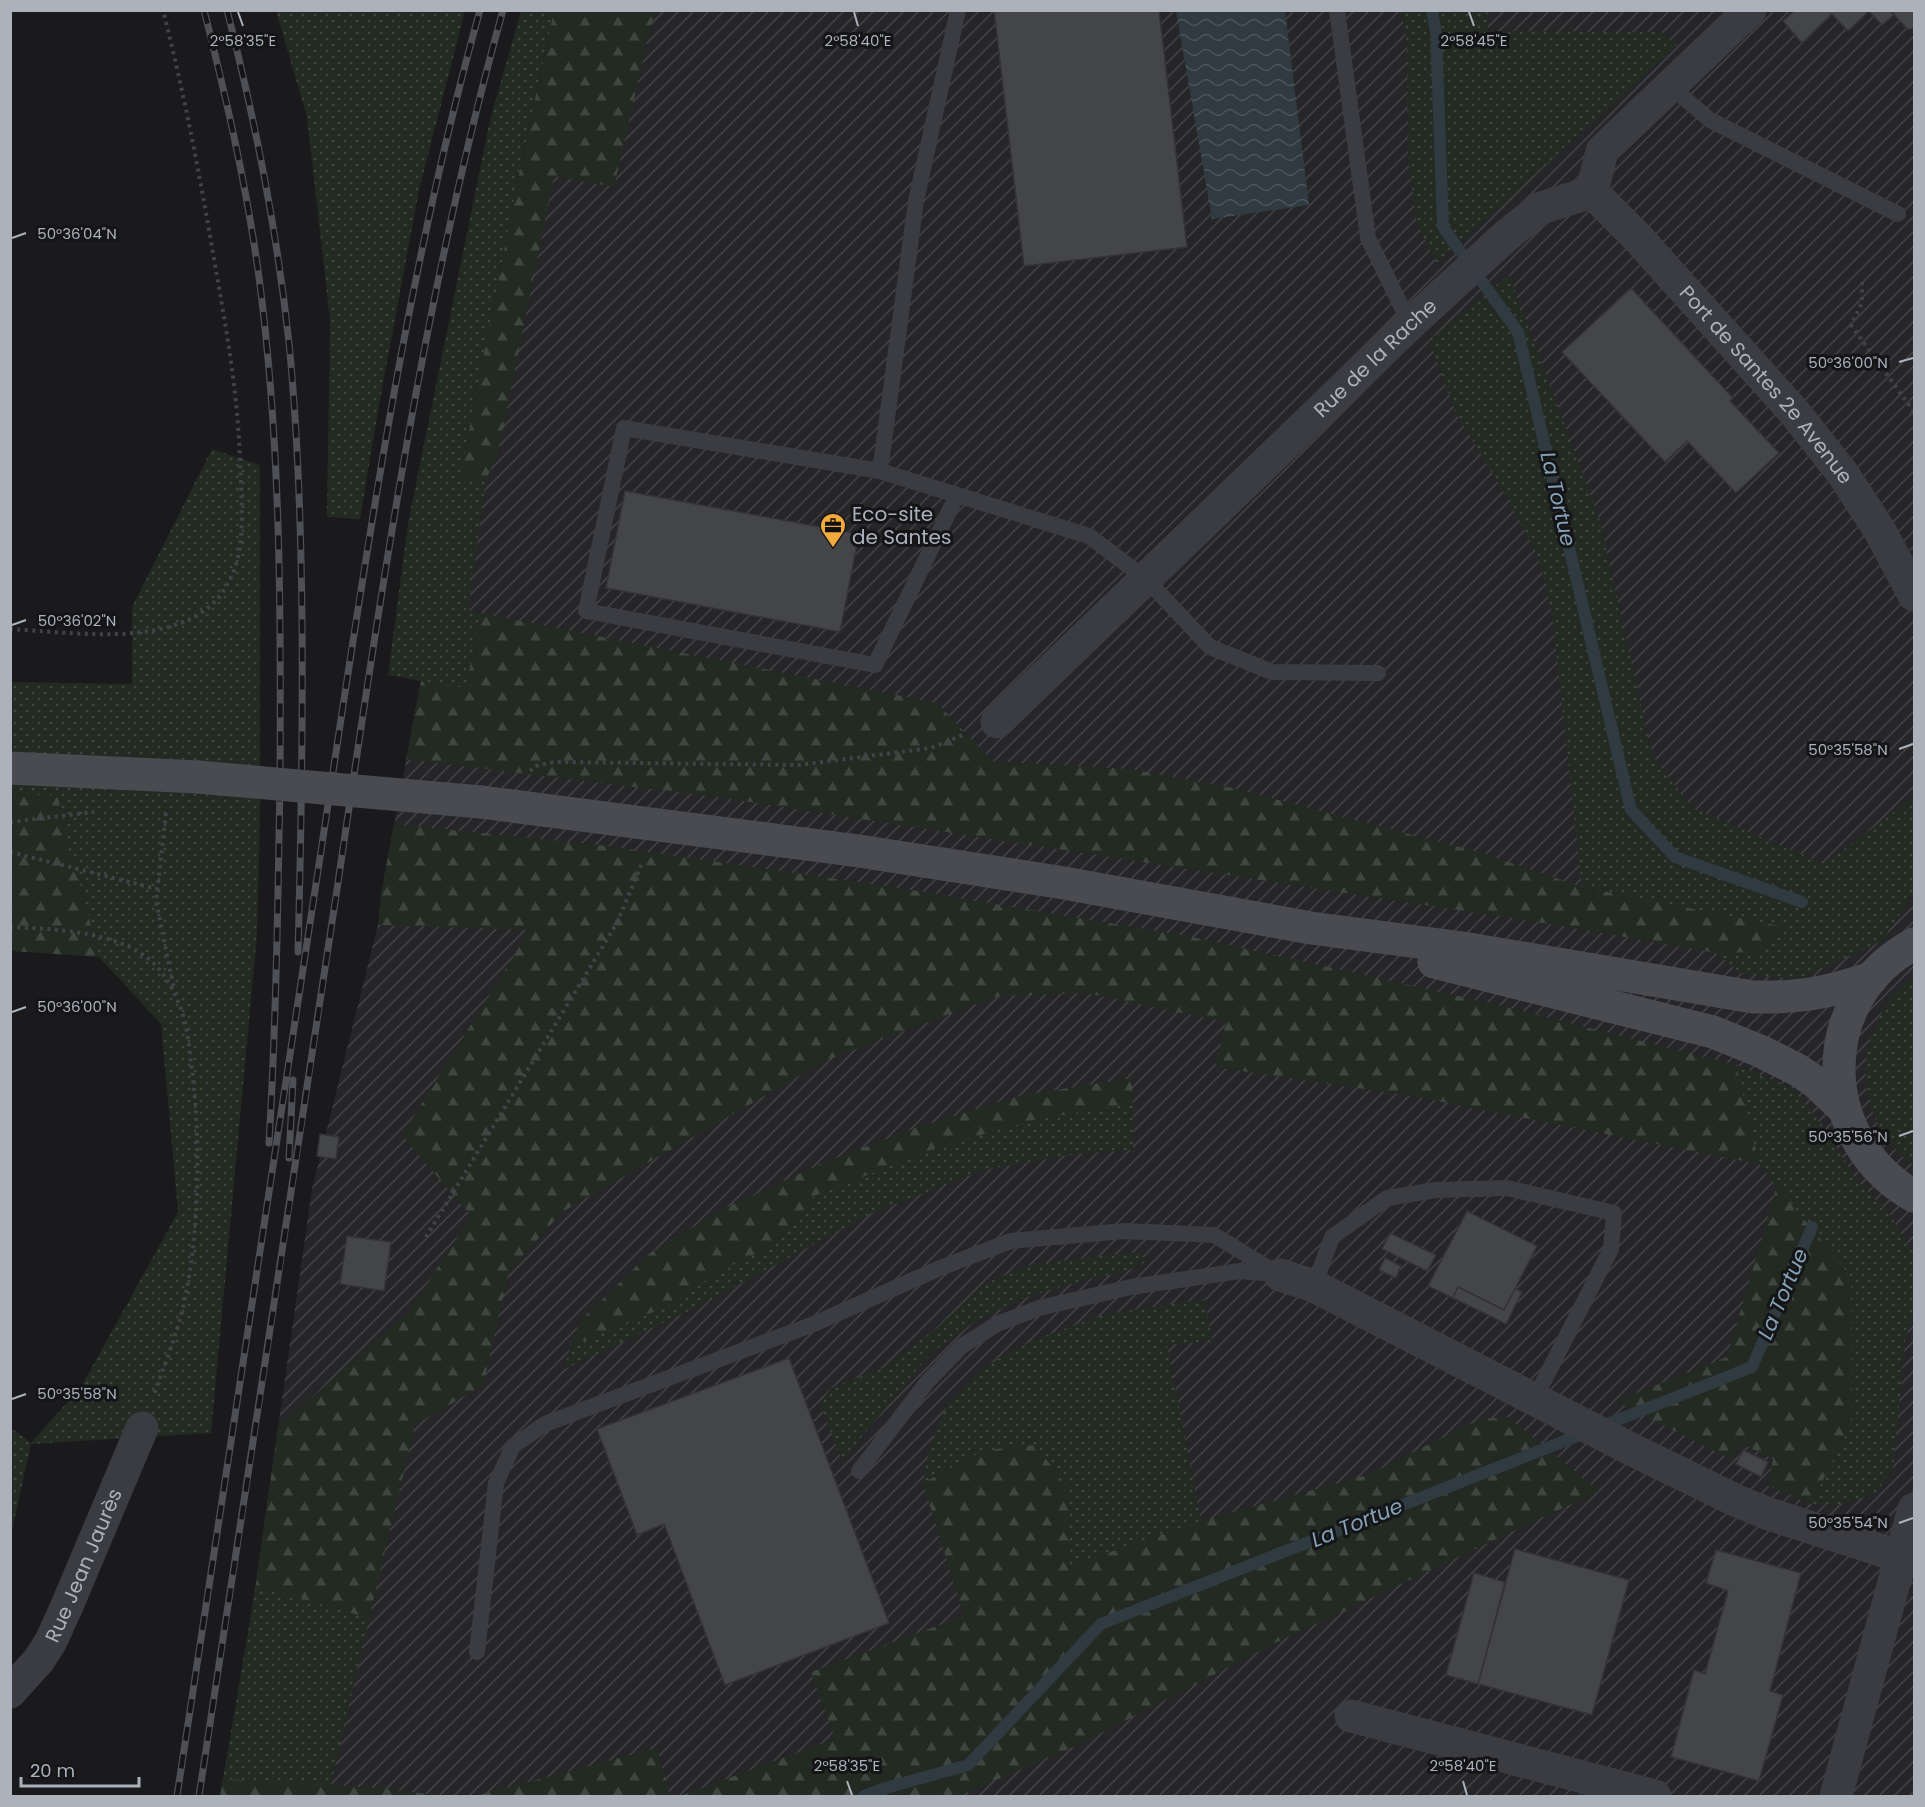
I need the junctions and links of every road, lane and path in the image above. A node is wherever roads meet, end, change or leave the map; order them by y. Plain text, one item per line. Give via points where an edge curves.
1 (163, 10) edge
2 (958, 10) edge
3 (1337, 10) edge
4 (1750, 10) edge
5 (1670, 86) junction
6 (1592, 192) junction
7 (1898, 214) dead end
8 (1862, 282) dead end
9 (1410, 324) junction
10 (1914, 412) edge
11 (880, 471) junction
12 (957, 495) junction
13 (1146, 579) junction
14 (1914, 595) edge
15 (10, 629) edge
16 (1378, 673) dead end
17 (997, 722) joint
18 (10, 768) edge
19 (527, 775) dead end
20 (100, 811) dead end
21 (166, 812) dead end
22 (10, 822) edge
23 (659, 824) junction
24 (10, 852) edge
25 (157, 889) junction
26 (10, 927) edge
27 (1311, 928) junction
28 (1912, 942) edge
29 (1872, 978) junction
30 (175, 993) junction
31 (1844, 1108) junction
32 (1911, 1199) edge
33 (426, 1237) dead end
34 (1280, 1275) junction
35 (1314, 1286) junction
36 (1548, 1407) junction
37 (142, 1428) joint
38 (859, 1471) dead end
39 (1914, 1509) edge
40 (1908, 1559) edge
41 (477, 1652) dead end
42 (10, 1692) edge
43 (1351, 1716) dead end
44 (1655, 1797) edge
45 (1836, 1797) edge

1 - 15 path via 188,114 234,376 241,492 237,561 231,578 211,606 178,625 117,633
2 - 11 lane via 916,201
3 - 9 lane via 1368,238
4 - 5 street
5 - 6 street via 1602,151
5 - 7 lane via 1710,120
6 - 9 street, Rue de la Rache via 1541,208
6 - 14 street, Port de Santes 2e Avenue via 1796,413 1868,512
8 - 10 path via 1862,303 1851,325
9 - 13 street, Rue de la Rache
11 - 12 lane
11 - 12 lane via 624,428 586,611 875,665
12 - 13 lane via 1089,536
13 - 16 lane via 1210,647 1241,660 1272,672
13 - 17 street, Rue de la Rache
17 - 19 path via 931,748 799,765 554,762 536,766
18 - 23 main road, bridge via 198,777 482,802
20 - 22 path
21 - 25 path
23 - 27 main road via 1064,883
23 - 33 path via 617,923
24 - 25 path
25 - 30 path via 156,901
26 - 30 path via 101,937 132,948 164,974
27 - 29 main road via 1474,950 1753,997 1809,996
27 - 31 main road via 1713,1032 1796,1069
28 - 29 main road
29 - 31 main road via 1853,1007 1841,1040 1839,1074
30 - 37 path via 189,1045 196,1110 194,1230 180,1318
31 - 32 main road via 1866,1155
34 - 35 street
34 - 38 lane via 1240,1271 1131,1287 1039,1308 997,1324 962,1346 928,1381
34 - 41 lane via 1214,1235 1124,1231 1011,1241 814,1324 545,1424 513,1446 496,1483
35 - 36 street
35 - 36 lane via 1332,1237 1388,1198 1436,1190 1507,1188 1614,1213 1611,1249
36 - 40 street via 1737,1501
37 - 42 street, Rue Jean Jaurès via 55,1633 39,1660
39 - 40 street
40 - 45 street
43 - 44 street

